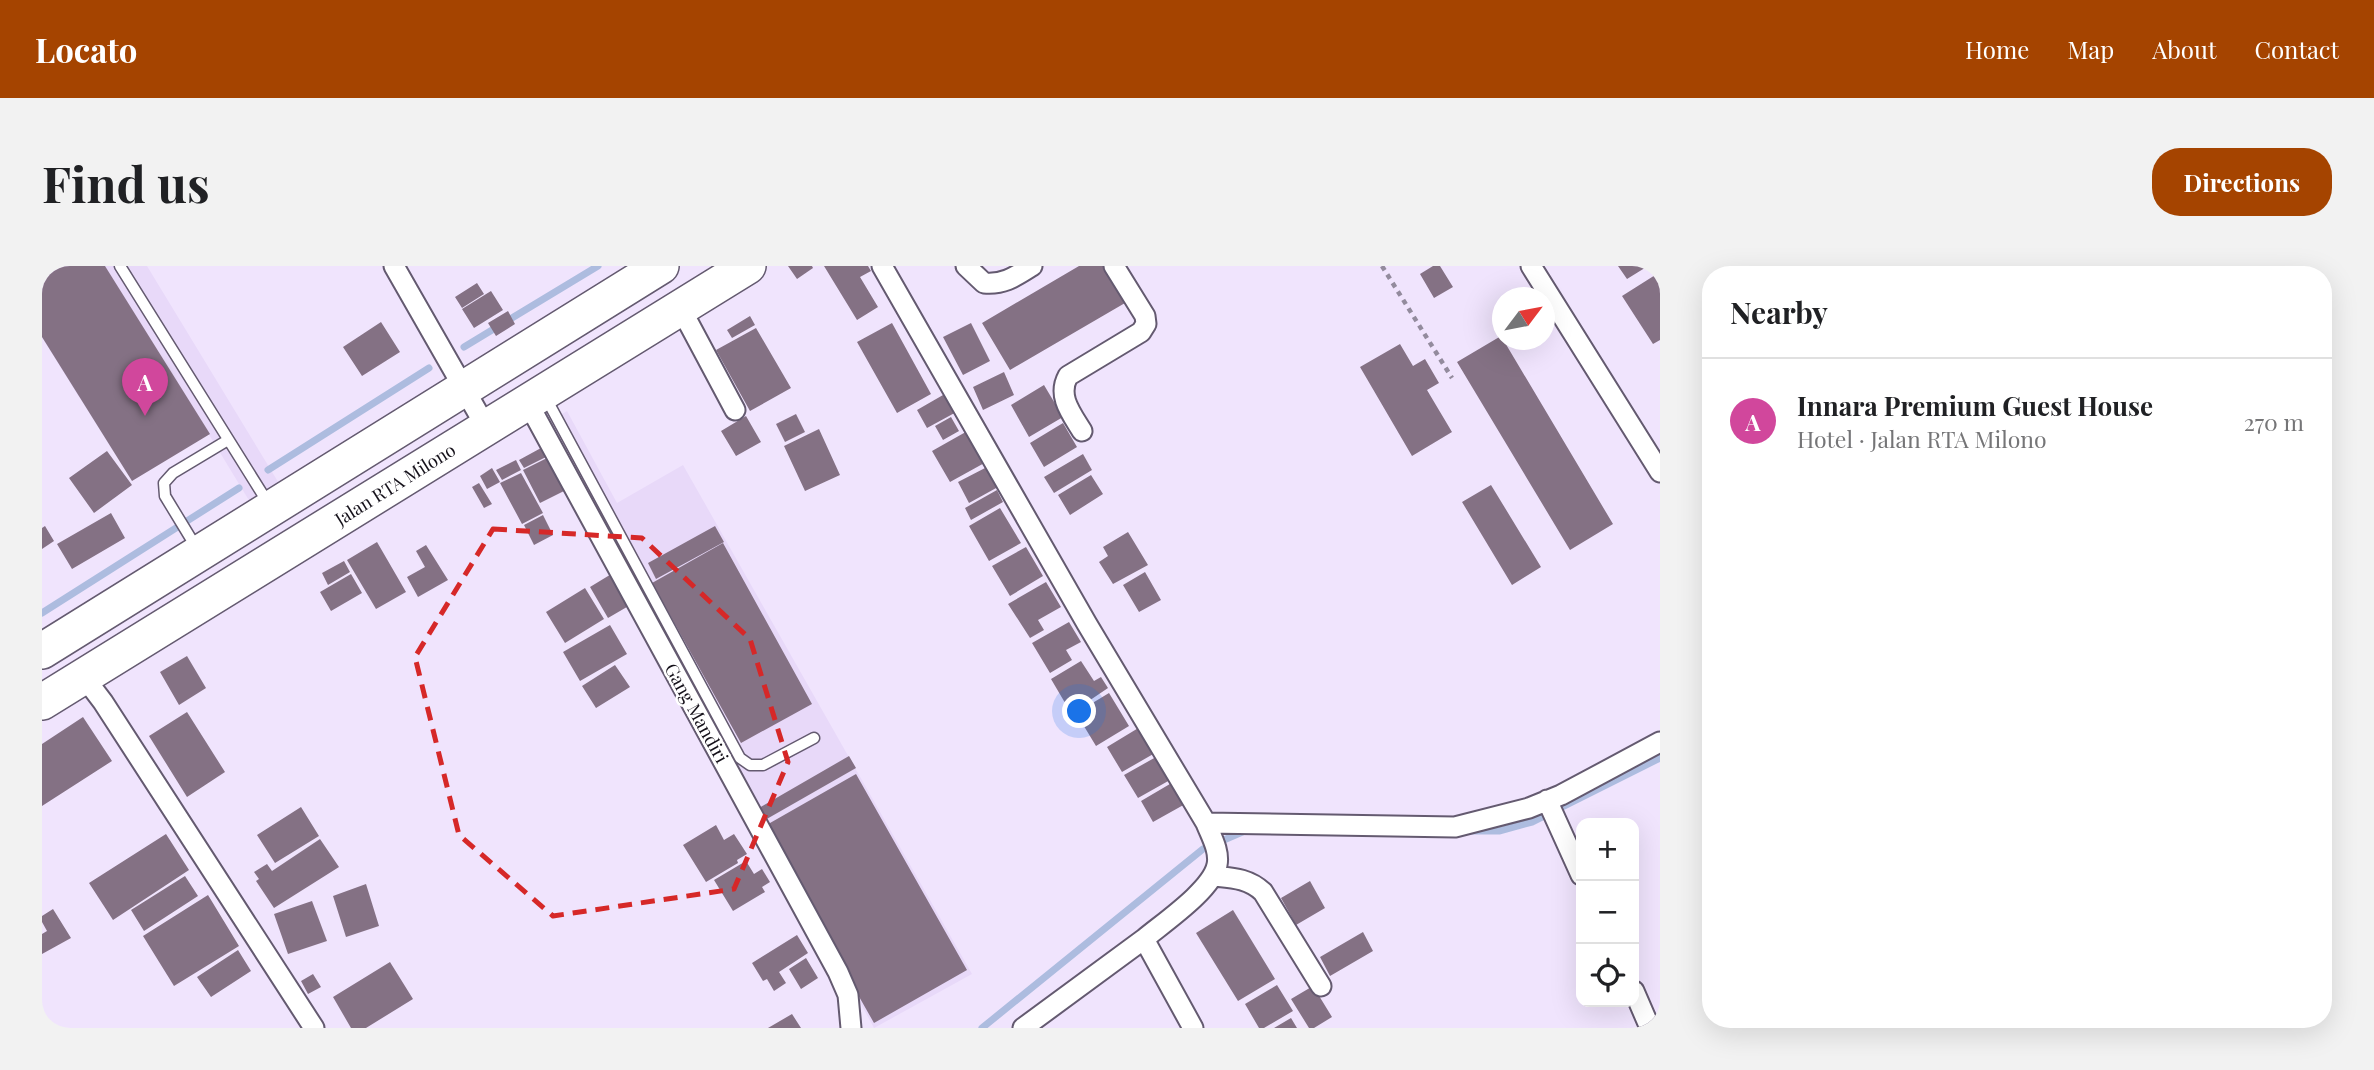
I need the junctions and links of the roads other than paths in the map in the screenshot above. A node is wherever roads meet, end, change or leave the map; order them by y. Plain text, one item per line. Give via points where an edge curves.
1 (120, 266) edge
2 (394, 266) edge
3 (661, 266) edge
4 (748, 266) edge
5 (882, 266) edge
6 (966, 266) edge
7 (1032, 266) edge
8 (1114, 266) edge
9 (1531, 266) edge
10 (680, 307) junction
11 (464, 388) junction
12 (535, 397) junction
13 (735, 410) dead end
14 (486, 427) junction
15 (1082, 431) dead end
16 (228, 440) junction
17 (1660, 472) edge
18 (271, 508) junction
19 (200, 552) junction
20 (42, 652) edge
21 (84, 677) junction
22 (42, 702) edge
23 (814, 738) dead end
24 (1658, 747) edge
25 (1553, 812) junction
26 (1212, 840) junction
27 (1576, 864) edge
28 (1213, 876) junction
29 (1144, 939) junction
30 (1321, 986) dead end
31 (1639, 1002) edge
32 (314, 1028) edge
33 (851, 1028) edge
34 (1023, 1028) edge
35 (1193, 1028) edge
36 (1650, 1028) edge

1 - 16 lane
2 - 11 street
3 - 11 highway
4 - 10 highway, Jalan RTA Milono
5 - 26 street
6 - 7 street via 985,284 994,284
8 - 15 street via 1146,316 1146,324 1141,332 1068,376 1063,396
9 - 17 street
10 - 12 highway, Jalan RTA Milono
10 - 13 street
11 - 14 street
11 - 18 highway
12 - 14 highway, Jalan RTA Milono
12 - 23 lane via 740,758 750,765 764,765
12 - 33 street, Gang Mandiri via 838,972 848,995
14 - 21 highway, Jalan RTA Milono
16 - 18 lane
16 - 19 lane via 164,483 165,496
18 - 19 highway
19 - 20 highway
21 - 22 highway, Jalan RTA Milono
21 - 32 street
24 - 25 street
25 - 26 street via 1511,814 1455,827
25 - 27 street
26 - 28 street via 1217,866
28 - 29 street
28 - 30 street via 1245,880 1263,892
29 - 34 street
29 - 35 street
31 - 36 street

